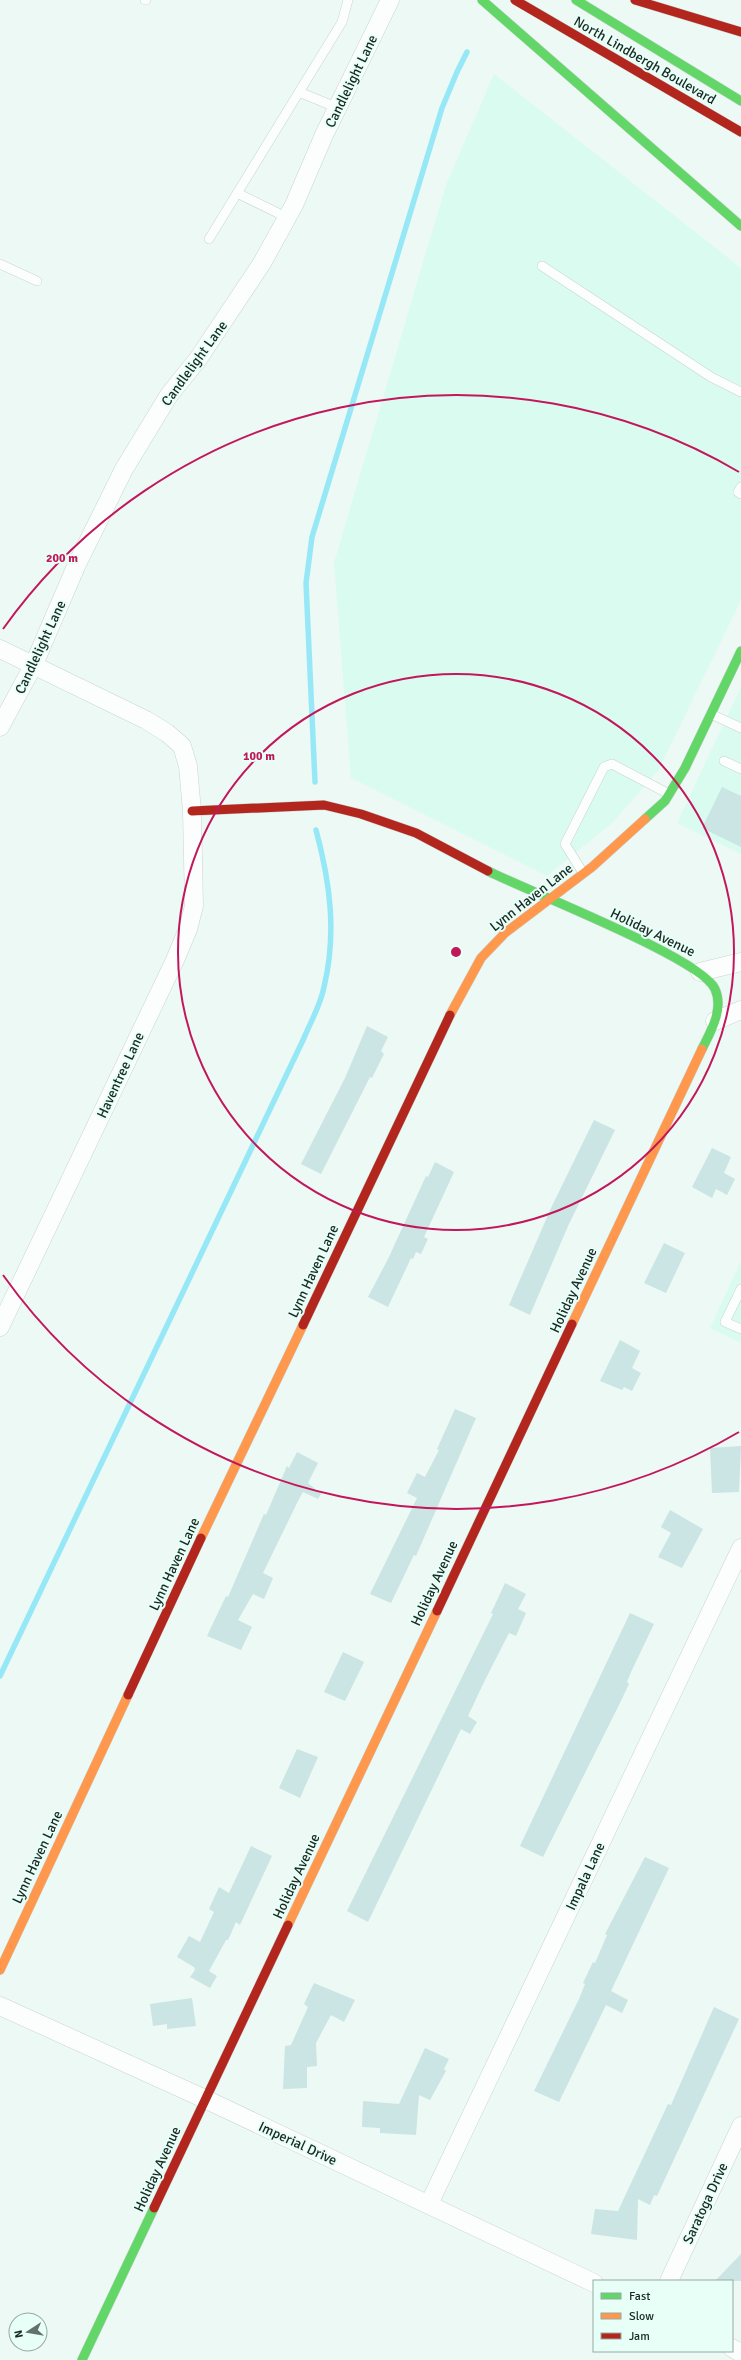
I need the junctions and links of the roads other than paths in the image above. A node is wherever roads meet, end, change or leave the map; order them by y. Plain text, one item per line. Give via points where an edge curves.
1 (348, 0) edge
2 (390, 0) edge
3 (482, 0) edge
4 (515, 0) edge
5 (576, 0) edge
6 (635, 0) edge
7 (741, 32) edge
8 (299, 92) junction
9 (741, 101) edge
10 (338, 108) junction
11 (741, 132) edge
12 (237, 193) junction
13 (288, 218) junction
14 (741, 226) edge
15 (209, 239) dead end
16 (0, 264) edge
17 (542, 266) dead end
18 (37, 281) dead end
19 (741, 392) edge
20 (741, 487) edge
21 (741, 494) edge
22 (0, 649) edge
23 (741, 651) edge
24 (34, 664) junction
25 (711, 714) junction
26 (0, 727) edge
27 (741, 728) edge
28 (724, 761) dead end
29 (741, 769) edge
30 (669, 794) junction
31 (192, 811) junction
32 (583, 874) junction
33 (548, 900) junction
34 (741, 962) edge
35 (700, 972) junction
36 (741, 1010) edge
37 (715, 1021) junction
38 (741, 1289) edge
39 (0, 1327) edge
40 (741, 1329) edge
41 (741, 1548) edge
42 (0, 1970) edge
43 (0, 2006) edge
44 (206, 2100) junction
45 (741, 2126) edge
46 (429, 2204) junction
47 (669, 2280) edge
48 (593, 2283) edge
49 (82, 2360) edge

1 - 8 lane via 342,22
2 - 10 street, Candlelight Lane
3 - 14 street
4 - 11 street, North Lindbergh Boulevard
5 - 9 street, North Lindbergh Boulevard
6 - 7 street
8 - 10 lane
8 - 12 lane
10 - 13 street, Candlelight Lane
12 - 13 lane
12 - 15 lane
13 - 24 street, Candlelight Lane via 233,308 198,359 169,395 124,469
16 - 18 lane
17 - 19 lane via 711,377
20 - 21 lane via 738,492
22 - 24 street, Haventree Lane
23 - 25 street, Lynn Haven Lane
24 - 26 street, Candlelight Lane
24 - 31 street, Haventree Lane via 146,720 182,746 188,766
25 - 27 lane
25 - 30 street, Lynn Haven Lane via 685,768
28 - 29 lane
30 - 32 street, Lynn Haven Lane via 665,801 634,830
30 - 32 lane via 612,764 604,767 565,844
31 - 33 street, Holiday Avenue via 324,805 361,814 416,833
31 - 39 street, Haventree Lane via 194,906 188,929
32 - 33 street, Lynn Haven Lane
33 - 35 street, Holiday Avenue via 606,924
33 - 42 street, Lynn Haven Lane via 505,933 481,958 464,986 166,1613
34 - 35 street
35 - 37 street, Holiday Avenue via 715,988 719,1003
36 - 37 street
37 - 44 street, Holiday Avenue
38 - 40 lane via 725,1322
41 - 46 street, Impala Lane
43 - 44 street, Imperial Drive
44 - 46 street, Imperial Drive
44 - 49 street, Holiday Avenue
45 - 47 street, Saratoga Drive
46 - 48 street, Imperial Drive

